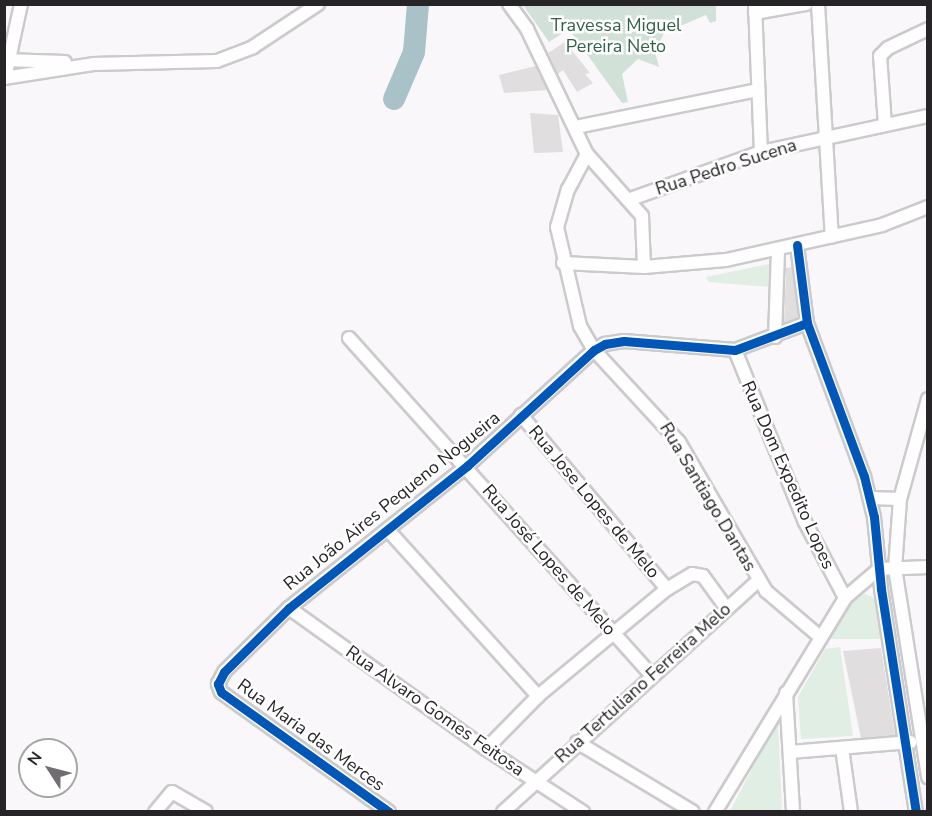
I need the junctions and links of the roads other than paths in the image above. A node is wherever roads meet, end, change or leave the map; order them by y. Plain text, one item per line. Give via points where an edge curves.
1 (21, 4) edge
2 (318, 4) edge
3 (509, 4) edge
4 (806, 4) edge
5 (818, 4) edge
6 (755, 9) edge
7 (927, 29) edge
8 (6, 60) edge
9 (93, 64) junction
10 (5, 78) edge
11 (758, 90) junction
12 (927, 116) edge
13 (885, 125) junction
14 (576, 127) junction
15 (825, 137) junction
16 (761, 152) junction
17 (587, 154) junction
18 (628, 200) junction
19 (927, 207) edge
20 (832, 237) junction
21 (797, 245) junction
22 (778, 249) junction
23 (563, 263) junction
24 (644, 267) junction
25 (807, 323) junction
26 (775, 337) junction
27 (349, 338) dead end
28 (594, 350) junction
29 (735, 350) junction
30 (927, 399) edge
31 (521, 415) junction
32 (467, 466) junction
33 (870, 498) junction
34 (900, 499) junction
35 (388, 530) junction
36 (927, 567) edge
37 (895, 568) junction
38 (879, 569) junction
39 (759, 580) junction
40 (668, 589) junction
41 (845, 598) junction
42 (289, 608) junction
43 (726, 608) junction
44 (614, 633) junction
45 (820, 637) junction
46 (651, 675) junction
47 (218, 684) joint
48 (786, 693) junction
49 (538, 696) junction
50 (922, 741) junction
51 (578, 742) junction
52 (905, 743) junction
53 (842, 748) junction
54 (486, 749) junction
55 (790, 752) junction
56 (927, 777) edge
57 (534, 780) junction
58 (155, 812) edge
59 (206, 812) edge
60 (389, 812) edge
61 (503, 812) edge
62 (583, 812) edge
63 (693, 812) edge
64 (715, 812) edge
65 (793, 812) edge
66 (851, 812) edge
67 (916, 812) edge

1 - 8 street
2 - 9 street via 253,47 217,61
3 - 14 street via 527,29
4 - 6 street
5 - 15 street
6 - 11 street
7 - 13 street via 880,56
8 - 9 street
8 - 10 street
9 - 10 street
11 - 14 street
11 - 16 street
12 - 13 street, Rua Pedro Sucena
13 - 15 street, Rua Pedro Sucena
14 - 17 street
15 - 16 street, Rua Pedro Sucena
15 - 20 street
16 - 18 street, Rua Pedro Sucena
17 - 18 street
17 - 23 street, Rua Santiago Dantas via 560,210 557,242
18 - 24 street via 644,222
19 - 20 street via 882,225
20 - 21 street
21 - 22 street
21 - 25 street
22 - 24 street via 692,265
22 - 26 street
23 - 24 street
23 - 28 street, Rua Santiago Dantas via 580,326
25 - 26 street
25 - 33 street
26 - 29 street
27 - 32 street, Rua José Lopes de Melo
28 - 29 street via 624,341
28 - 31 street, Rua João Aires Pequeno Nogueira
28 - 39 street, Rua Santiago Dantas via 669,428
29 - 41 street, Rua Dom Expedito Lopes via 805,522
30 - 34 street
31 - 32 street, Rua João Aires Pequeno Nogueira
31 - 40 street, Rua Jose Lopes de Melo
32 - 35 street, Rua João Aires Pequeno Nogueira
32 - 44 street, Rua José Lopes de Melo
33 - 34 street
33 - 38 street
34 - 37 street
35 - 42 street, Rua João Aires Pequeno Nogueira
35 - 49 street
36 - 37 street
37 - 38 street
37 - 50 street
38 - 41 street
38 - 52 street
39 - 43 street, Rua Tertuliano Ferreira Melo
39 - 45 street, Rua Santiago Dantas via 775,601
40 - 43 street via 697,573
40 - 44 street
41 - 45 street
42 - 47 street, Rua João Aires Pequeno Nogueira via 237,658
42 - 54 street, Rua Alvaro Gomes Feitosa
43 - 46 street, Rua Tertuliano Ferreira Melo
44 - 46 street, Rua José Lopes de Melo
44 - 49 street
45 - 48 street
46 - 51 street, Rua Tertuliano Ferreira Melo
47 - 60 street, Rua Maria das Merces via 222,692
48 - 55 street
48 - 64 street
49 - 54 street
50 - 52 street
50 - 56 street
51 - 57 street, Rua Tertuliano Ferreira Melo
51 - 63 street
52 - 53 street
52 - 67 street
53 - 55 street
53 - 66 street
54 - 57 street, Rua Alvaro Gomes Feitosa
55 - 65 street
57 - 61 street, Rua Tertuliano Ferreira Melo
57 - 62 street, Rua Alvaro Gomes Feitosa
58 - 59 street via 172,792

